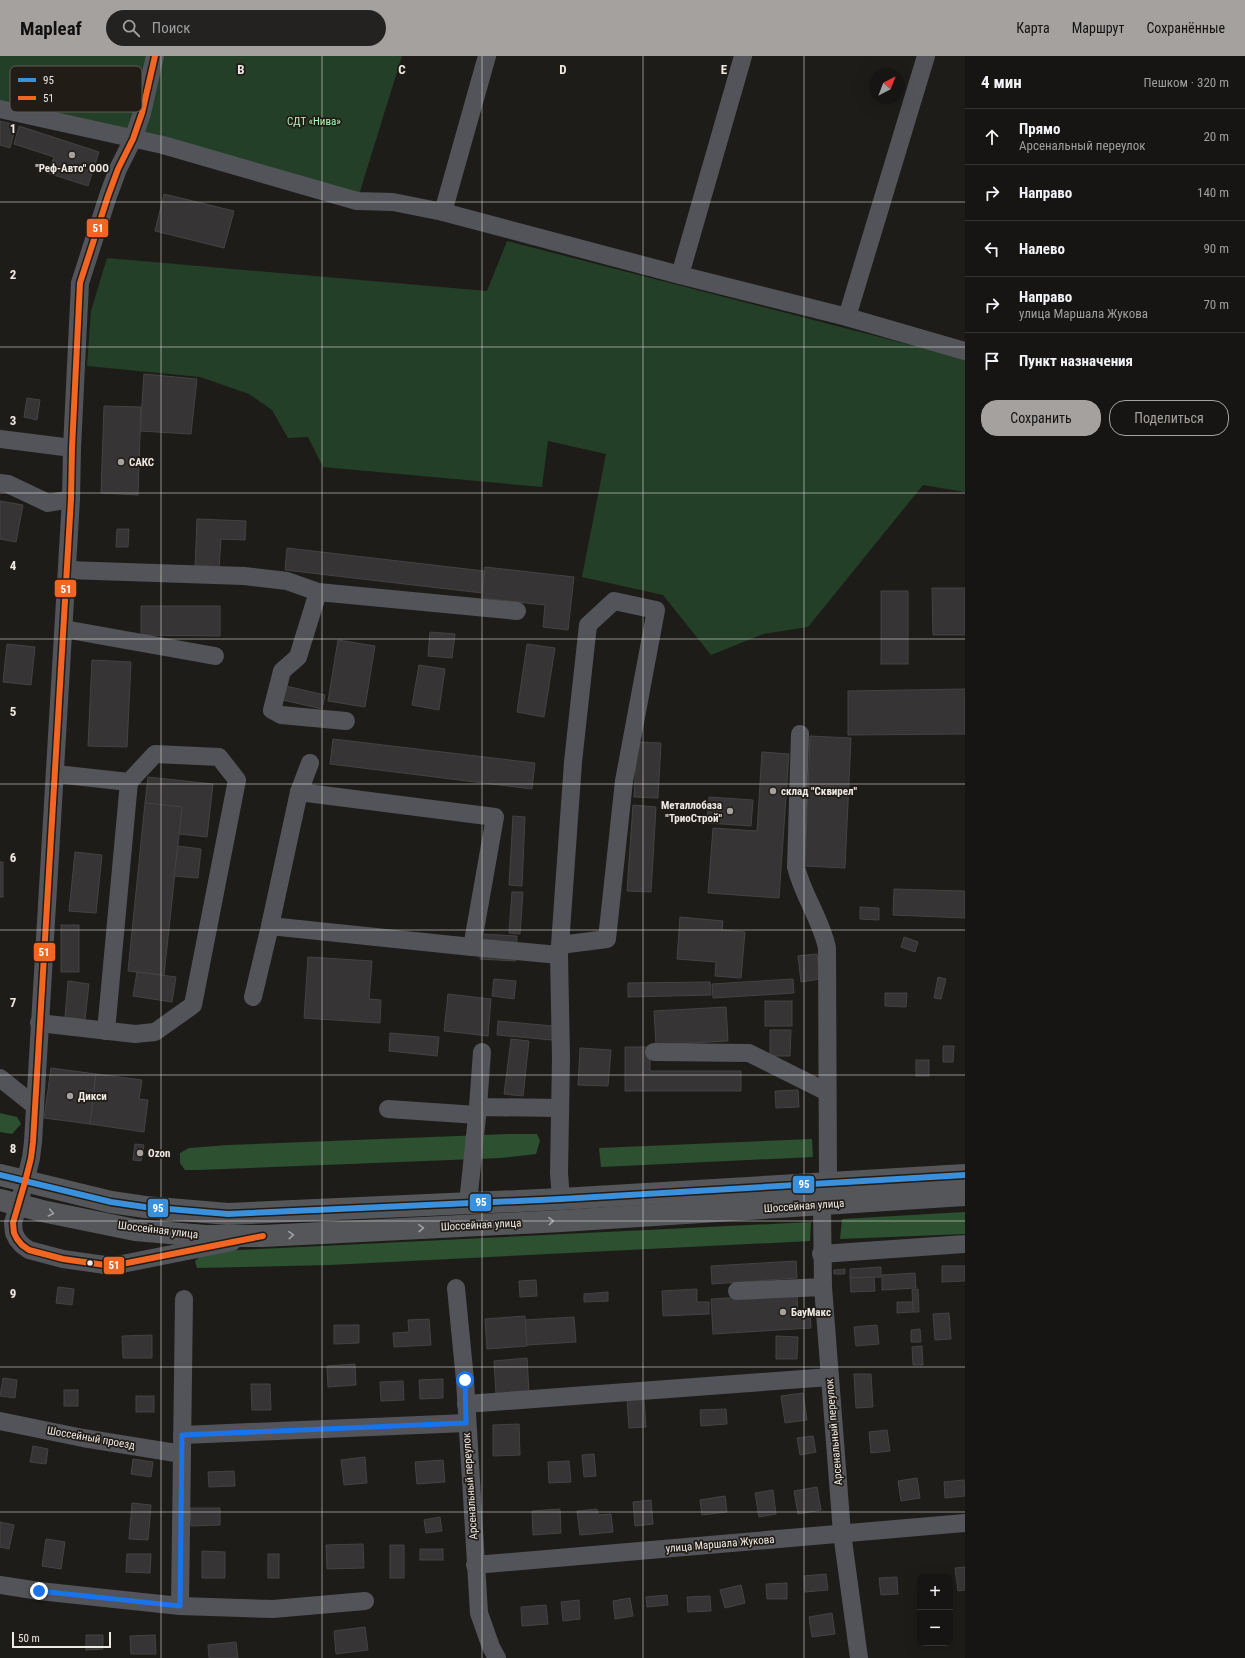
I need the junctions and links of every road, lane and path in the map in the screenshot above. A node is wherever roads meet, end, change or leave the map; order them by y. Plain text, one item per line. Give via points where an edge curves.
1 (155, 56) edge
2 (487, 56) edge
3 (743, 56) edge
4 (926, 56) edge
5 (0, 110) edge
6 (133, 139) junction
7 (443, 212) junction
8 (680, 275) junction
9 (847, 317) junction
10 (965, 351) edge
11 (0, 439) edge
12 (72, 448) junction
13 (0, 483) edge
14 (71, 499) junction
15 (67, 570) junction
16 (318, 592) junction
17 (517, 611) dead end
18 (64, 629) junction
19 (215, 656) dead end
20 (346, 721) dead end
21 (800, 734) dead end
22 (310, 763) dead end
23 (56, 774) junction
24 (129, 782) junction
25 (299, 792) junction
26 (270, 926) junction
27 (472, 948) junction
28 (559, 950) junction
29 (253, 997) dead end
30 (39, 1023) junction
31 (106, 1031) junction
32 (482, 1052) dead end
33 (654, 1052) dead end
34 (0, 1078) edge
35 (827, 1092) junction
36 (35, 1106) junction
37 (560, 1108) junction
38 (388, 1109) dead end
39 (477, 1111) junction
40 (0, 1175) edge
41 (965, 1175) edge
42 (26, 1182) junction
43 (828, 1184) junction
44 (965, 1195) edge
45 (561, 1199) junction
46 (9, 1202) edge
47 (468, 1203) junction
48 (822, 1204) junction
49 (263, 1236) junction
50 (965, 1244) edge
51 (822, 1254) junction
52 (823, 1287) junction
53 (456, 1288) dead end
54 (737, 1291) dead end
55 (184, 1299) dead end
56 (830, 1377) junction
57 (466, 1404) junction
58 (0, 1421) edge
59 (466, 1423) junction
60 (182, 1435) junction
61 (182, 1454) junction
62 (965, 1523) edge
63 (842, 1533) junction
64 (475, 1565) junction
65 (0, 1585) edge
66 (365, 1601) dead end
67 (180, 1606) junction
68 (496, 1658) edge
69 (859, 1658) edge

1 - 6 street via 142,113
2 - 7 street
3 - 8 street
4 - 9 street
5 - 6 street
6 - 7 street via 192,152 357,201 392,202
6 - 12 street via 108,196 80,283
7 - 8 street
8 - 9 street
9 - 10 street
11 - 12 street
12 - 14 street
13 - 14 street via 8,484 48,503
14 - 15 street
15 - 16 street via 244,576 287,581
15 - 18 street
16 - 17 street
16 - 20 street via 298,657 282,671 272,710 281,715
18 - 19 street
18 - 23 street
21 - 35 street via 796,867 824,932 827,948
22 - 25 street
23 - 24 street
23 - 30 street
24 - 31 street
24 - 31 street via 155,754 219,757 237,780 192,1005 155,1032 136,1034
25 - 26 street
25 - 27 street via 495,817
26 - 27 street
26 - 29 street
27 - 28 street
28 - 28 street via 573,762 588,625 614,601 656,610 624,781 607,939
28 - 37 street
30 - 31 street
30 - 36 street
32 - 39 street
33 - 35 street via 749,1053
34 - 36 street
35 - 43 street
36 - 42 street via 32,1158
37 - 39 street
37 - 45 street
38 - 39 street
39 - 47 street
40 - 42 main road, Шоссейная улица
41 - 43 main road, Шоссейная улица
42 - 46 street
42 - 47 main road, Шоссейная улица via 111,1202 206,1213 261,1213
43 - 45 main road, Шоссейная улица
44 - 48 main road, Шоссейная улица
45 - 47 main road, Шоссейная улица
46 -> 49 main road, Шоссейная улица via 135,1230 205,1236
46 - 49 street via 14,1233 22,1245 41,1254 99,1265 128,1264
49 -> 48 main road, Шоссейная улица
48 - 51 street, Арсенальный переулок
50 - 51 street
51 - 52 street, Арсенальный переулок
52 - 54 street
52 - 56 street, Арсенальный переулок
53 - 57 street, Арсенальный переулок
55 - 60 street
56 - 57 street
56 - 63 street, Арсенальный переулок
57 - 59 street, Арсенальный переулок
58 - 61 street, Шоссейный проезд
59 - 60 street
59 - 64 street, Арсенальный переулок
60 - 61 street
61 - 67 street
62 - 63 street, улица Маршала Жукова
63 - 64 street, улица Маршала Жукова
63 - 69 street, Арсенальный переулок
64 - 68 street, Арсенальный переулок via 479,1613
65 - 67 street
66 - 67 street via 273,1609

